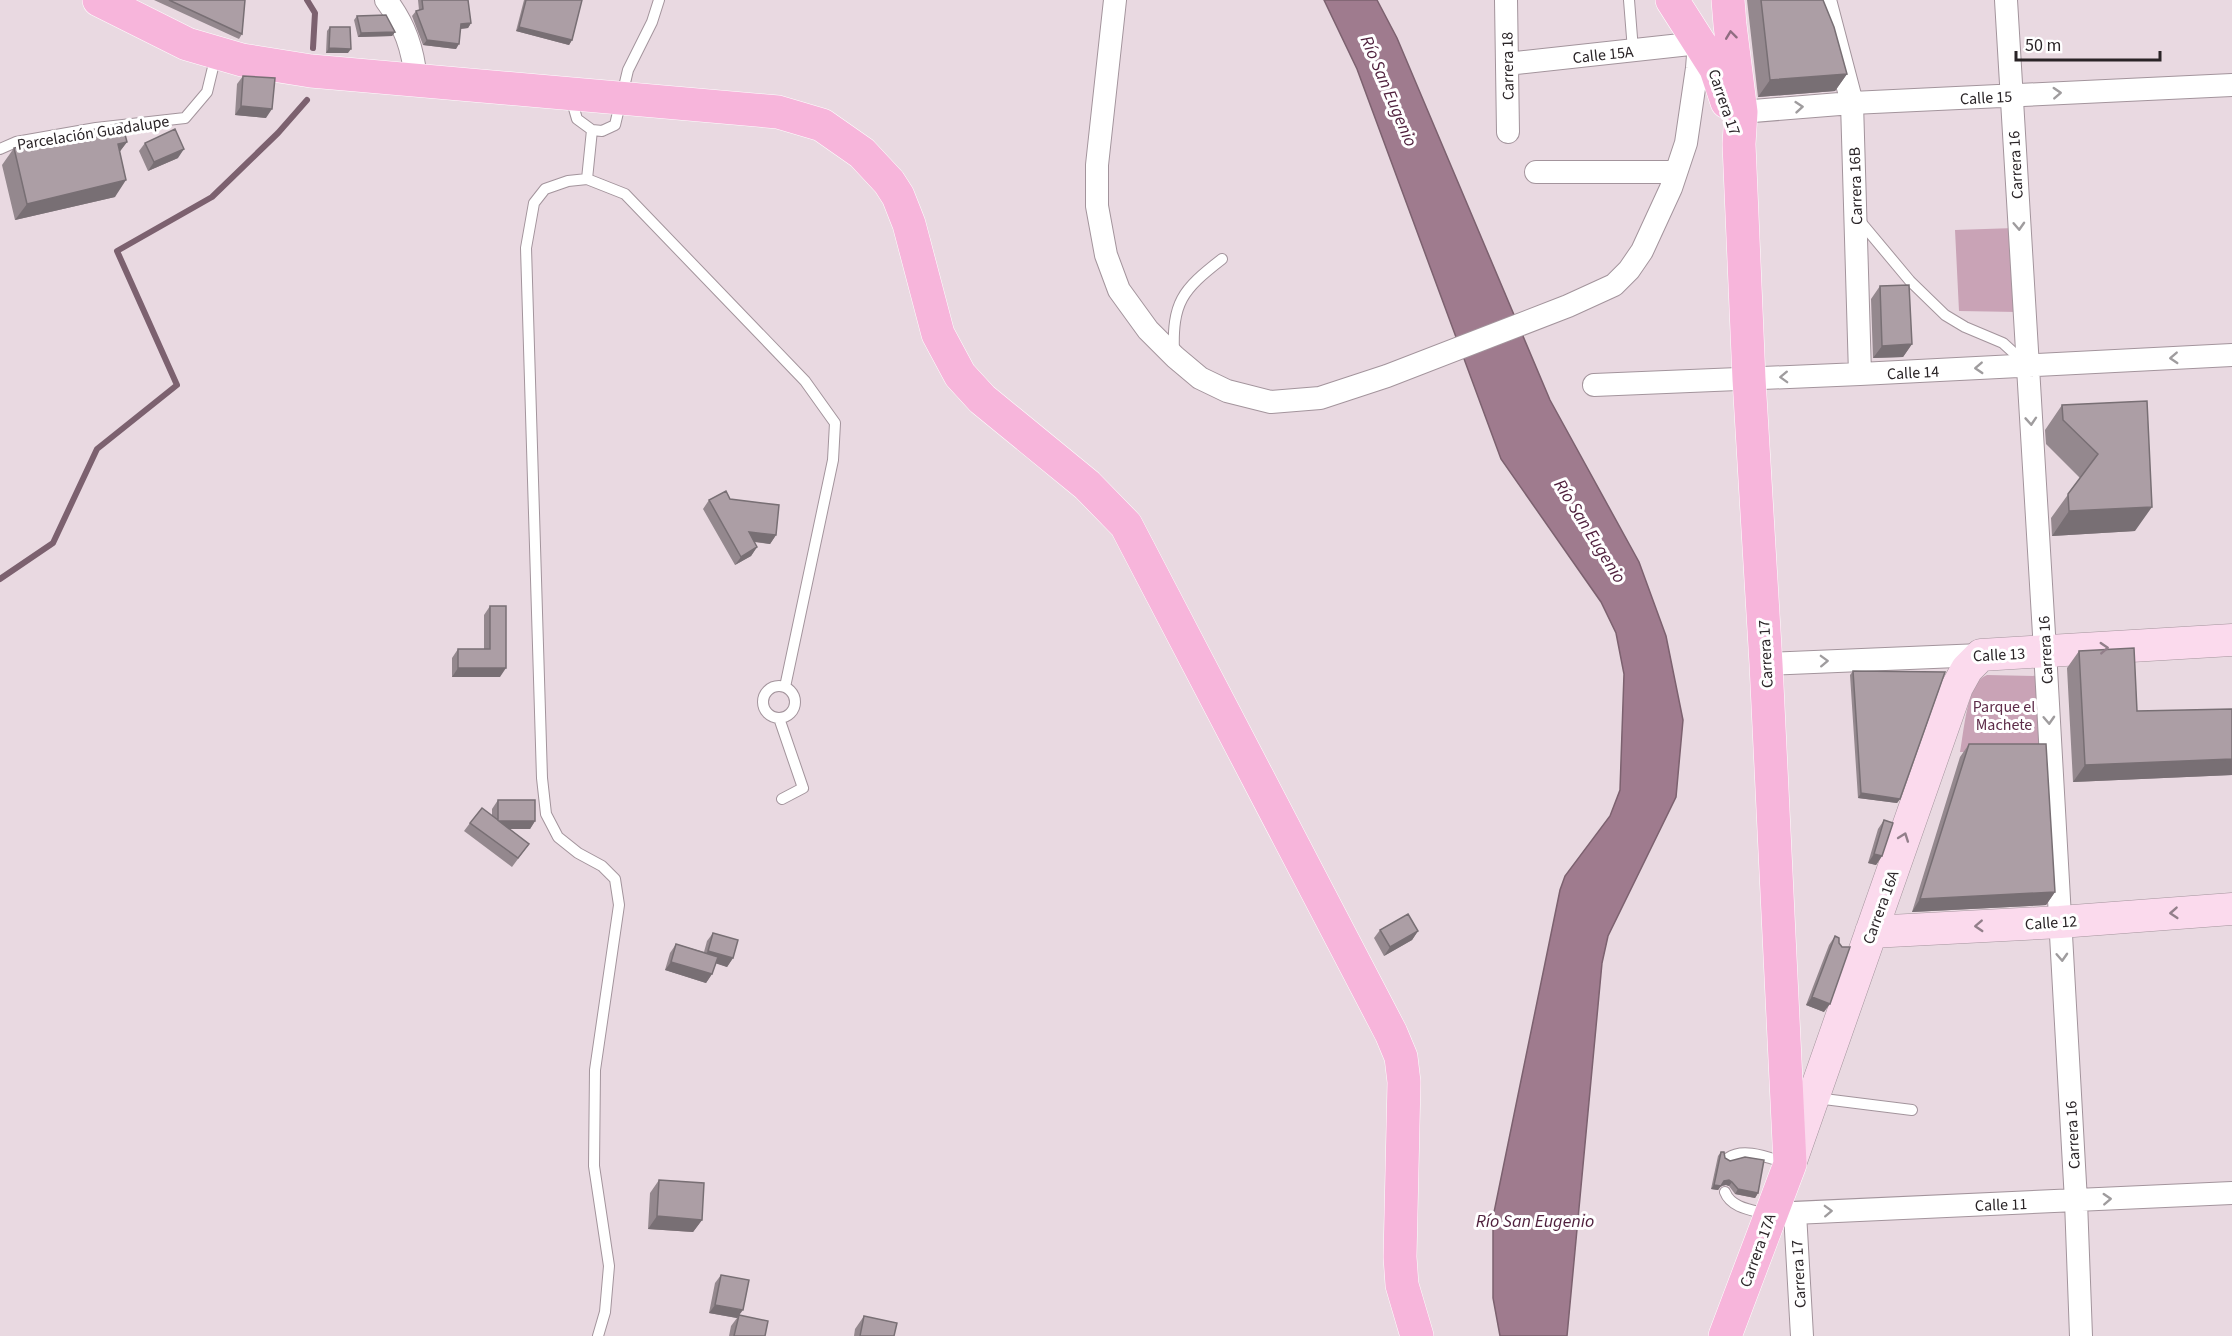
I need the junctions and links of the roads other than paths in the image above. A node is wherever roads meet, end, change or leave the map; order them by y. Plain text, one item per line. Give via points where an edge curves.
1 (99, 0) edge
2 (386, 0) edge
3 (659, 0) edge
4 (1115, 0) edge
5 (1506, 0) edge
6 (1629, 0) edge
7 (1672, 0) edge
8 (1707, 0) edge
9 (1728, 0) edge
10 (1825, 0) edge
11 (2006, 0) edge
12 (1699, 43) junction
13 (1633, 50) junction
14 (216, 53) junction
15 (1506, 64) junction
16 (416, 80) junction
17 (2232, 85) edge
18 (571, 94) junction
19 (2011, 96) junction
20 (622, 98) junction
21 (1852, 103) junction
22 (1740, 128) junction
23 (592, 130) junction
24 (1508, 132) dead end
25 (0, 149) edge
26 (1536, 172) dead end
27 (1676, 172) junction
28 (587, 179) junction
29 (1855, 215) junction
30 (1222, 259) dead end
31 (2232, 355) edge
32 (1174, 357) junction
33 (2027, 366) junction
34 (1860, 375) junction
35 (1749, 379) junction
36 (1594, 386) dead end
37 (2232, 640) edge
38 (2045, 651) junction
39 (1981, 655) junction
40 (1766, 664) junction
41 (785, 687) junction
42 (779, 718) junction
43 (782, 799) dead end
44 (2232, 909) edge
45 (2060, 922) junction
46 (1863, 940) junction
47 (1813, 1097) junction
48 (1912, 1110) dead end
49 (1728, 1158) edge
50 (1790, 1164) junction
51 (1725, 1192) dead end
52 (2232, 1193) edge
53 (2076, 1201) junction
54 (1782, 1214) junction
55 (598, 1336) edge
56 (1417, 1336) edge
57 (1725, 1336) edge
58 (1802, 1336) edge
59 (2082, 1336) edge

1 - 14 main road via 177,39
2 - 16 street via 409,40
3 - 20 lane via 628,70
4 - 32 street via 1097,165 1097,206 1106,255 1119,290
5 - 15 street, Carrera 18
6 - 13 lane
7 - 12 main road, Carrera 17
8 - 12 main road
22 -> 9 main road, Carrera 17
10 - 21 street, Carrera 16B
11 - 19 street, Carrera 16
12 - 13 street, Calle 15A
12 - 22 main road, Carrera 17 via 1716,69
12 - 27 street via 1686,143
13 - 15 street, Calle 15A
14 - 16 main road via 311,71
14 - 25 lane, Parcelación Guadalupe via 207,92 185,118 96,128 16,142
15 - 24 street, Carrera 18
16 - 18 main road
19 -> 17 street, Calle 15
18 - 20 main road
18 - 23 lane via 577,119
19 - 21 street, Calle 15
19 -> 33 street, Carrera 16
20 - 23 lane via 615,125 602,131
20 - 56 main road via 778,112 822,125 862,153 898,196 938,334 960,375 982,399 1087,485 1126,525 1401,1057 1404,1082 1400,1257 1402,1285
22 -> 21 street, Calle 15
21 - 29 street, Carrera 16B
22 - 35 main road, Carrera 17
23 - 28 lane
26 - 27 street
27 - 32 street via 1642,251 1614,285 1387,376 1320,398 1270,402 1227,391 1200,378
28 - 41 lane via 626,194 805,381 835,423 833,460
28 - 55 lane via 546,189 534,203 526,248 546,814 558,837 615,879 619,905 595,1070 594,1166 609,1266 605,1312
29 - 33 lane via 1910,281 1945,315 2003,343
29 - 34 street, Carrera 16B
30 - 32 lane via 1193,282 1177,310
31 -> 33 street, Calle 14
33 -> 34 street, Calle 14
33 -> 38 street, Carrera 16
34 -> 35 street, Calle 14
35 - 36 street, Calle 14
35 - 40 main road, Carrera 17
38 -> 37 main road, Calle 13
38 - 39 main road, Calle 13
38 -> 45 street, Carrera 16
40 -> 39 street, Calle 13
46 -> 39 main road, Carrera 16A via 1957,687
40 - 50 main road, Carrera 17
41 - 42 lane via 794,696 794,708 786,717
41 - 42 lane via 767,690 763,702 768,714
42 - 43 lane via 802,788
44 -> 45 main road, Calle 12
45 -> 46 main road, Calle 12
45 -> 53 street, Carrera 16
46 - 47 main road, Carrera 16A
47 - 48 lane
47 - 50 main road, Carrera 16A
49 - 50 lane via 1749,1154
50 - 54 main road, Carrera 17A
51 - 54 lane via 1741,1207
53 -> 52 street, Calle 11
54 -> 53 street, Calle 11
53 - 59 street, Carrera 16
54 - 57 main road, Carrera 17A
54 - 58 street, Carrera 17

